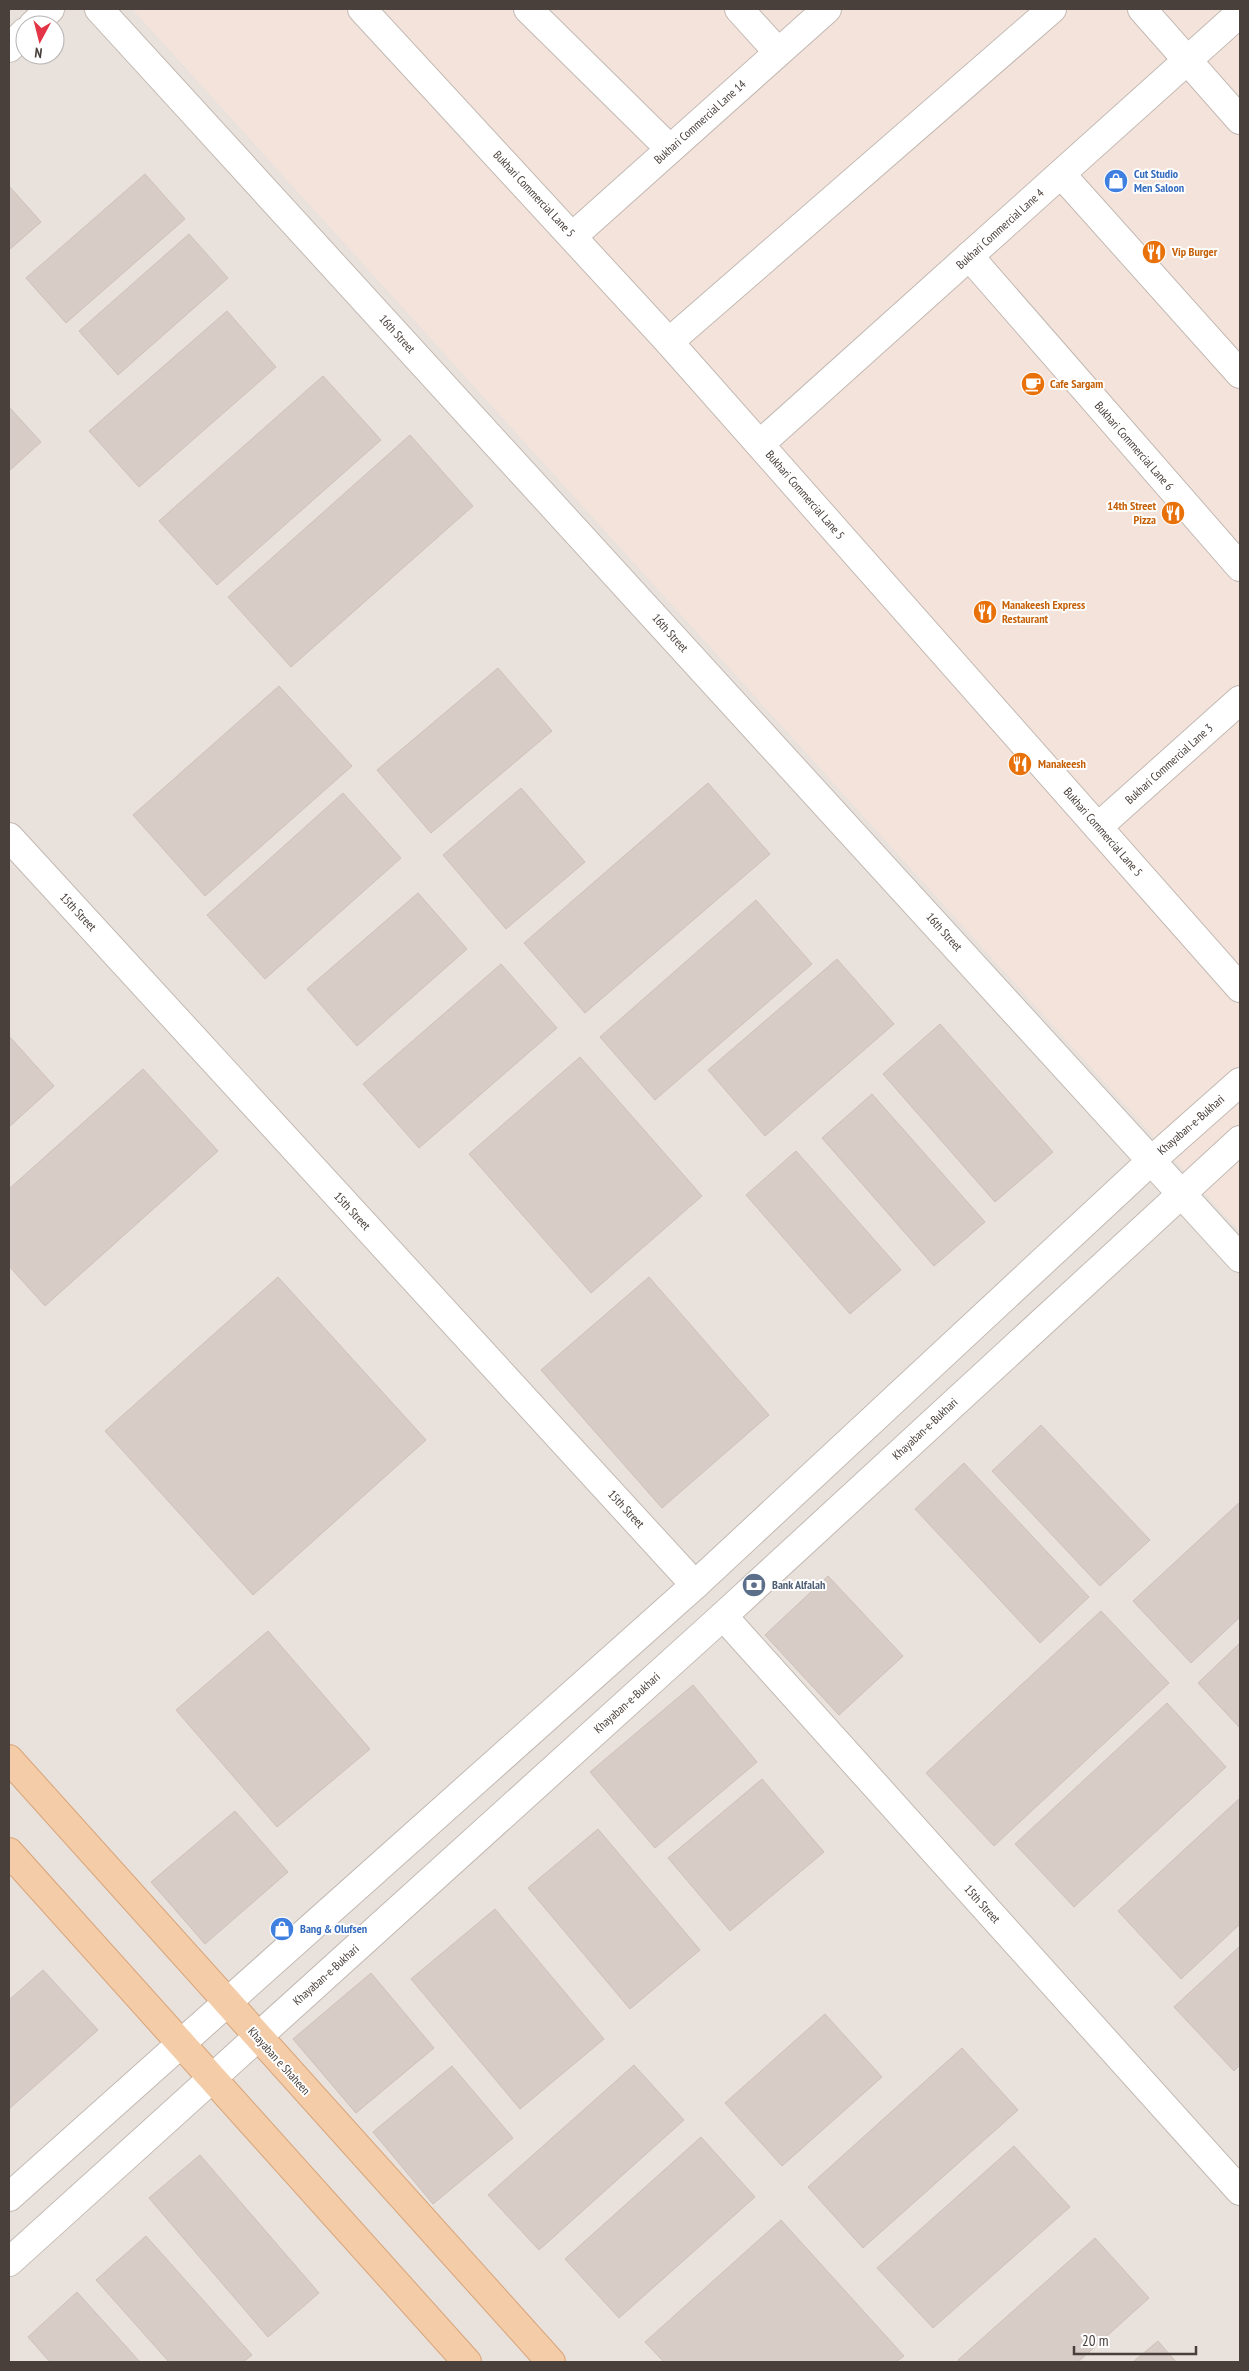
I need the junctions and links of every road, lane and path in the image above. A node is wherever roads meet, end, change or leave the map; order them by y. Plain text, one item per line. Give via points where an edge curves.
1 (100, 9) edge
2 (362, 9) edge
3 (528, 9) edge
4 (739, 9) edge
5 (827, 9) edge
6 (1052, 9) edge
7 (1142, 9) edge
8 (1240, 13) edge
9 (778, 52) junction
10 (1188, 60) junction
11 (1240, 120) edge
12 (670, 149) junction
13 (1061, 174) junction
14 (573, 236) junction
15 (969, 256) junction
16 (670, 342) junction
17 (1240, 374) edge
18 (760, 444) junction
19 (1240, 568) edge
20 (1240, 700) edge
21 (1098, 827) junction
22 (9, 836) edge
23 (1240, 988) edge
24 (1240, 1082) edge
25 (1240, 1140) edge
26 (1152, 1160) junction
27 (1181, 1193) junction
28 (1240, 1258) edge
29 (695, 1585) junction
30 (723, 1616) junction
31 (9, 1759) edge
32 (9, 1852) edge
33 (226, 2002) junction
34 (257, 2037) junction
35 (179, 2043) junction
36 (212, 2079) junction
37 (1240, 2191) edge
38 (9, 2196) edge
39 (9, 2262) edge
40 (466, 2362) edge
41 (551, 2362) edge

1 - 26 street, 16th Street
2 - 14 street, Bukhari Commercial Lane 5
3 - 12 street
4 - 9 street
5 - 9 street, Bukhari Commercial Lane 14
6 - 16 street
7 - 10 street
8 - 10 street, Bukhari Commercial Lane 4
9 - 12 street, Bukhari Commercial Lane 14
10 - 11 street
10 - 13 street, Bukhari Commercial Lane 4
12 - 14 street, Bukhari Commercial Lane 14
13 - 15 street, Bukhari Commercial Lane 4
13 - 17 street
14 - 16 street, Bukhari Commercial Lane 5
15 - 18 street, Bukhari Commercial Lane 4
15 - 19 street, Bukhari Commercial Lane 6
16 - 18 street, Bukhari Commercial Lane 5
18 - 21 street, Bukhari Commercial Lane 5
20 - 21 street, Bukhari Commercial Lane 3
21 - 23 street, Bukhari Commercial Lane 5
22 - 29 street, 15th Street
24 - 26 street, Khayaban-e-Bukhari
25 - 27 street, Khayaban-e-Bukhari
26 - 27 street, 16th Street
26 - 29 street, Khayaban-e-Bukhari
27 - 28 street, 16th Street
27 - 30 street, Khayaban-e-Bukhari
29 - 33 street, Khayaban-e-Bukhari
30 - 34 street, Khayaban-e-Bukhari
30 - 37 street, 15th Street
31 - 33 main road, Khayaban e Shaheen
32 - 35 main road
33 - 34 main road, Khayaban e Shaheen
33 - 35 street, Khayaban-e-Bukhari
34 - 36 street, Khayaban-e-Bukhari
34 - 41 main road, Khayaban e Shaheen
35 - 36 main road
35 - 38 street, Khayaban-e-Bukhari
36 - 39 street, Khayaban-e-Bukhari
36 - 40 main road

